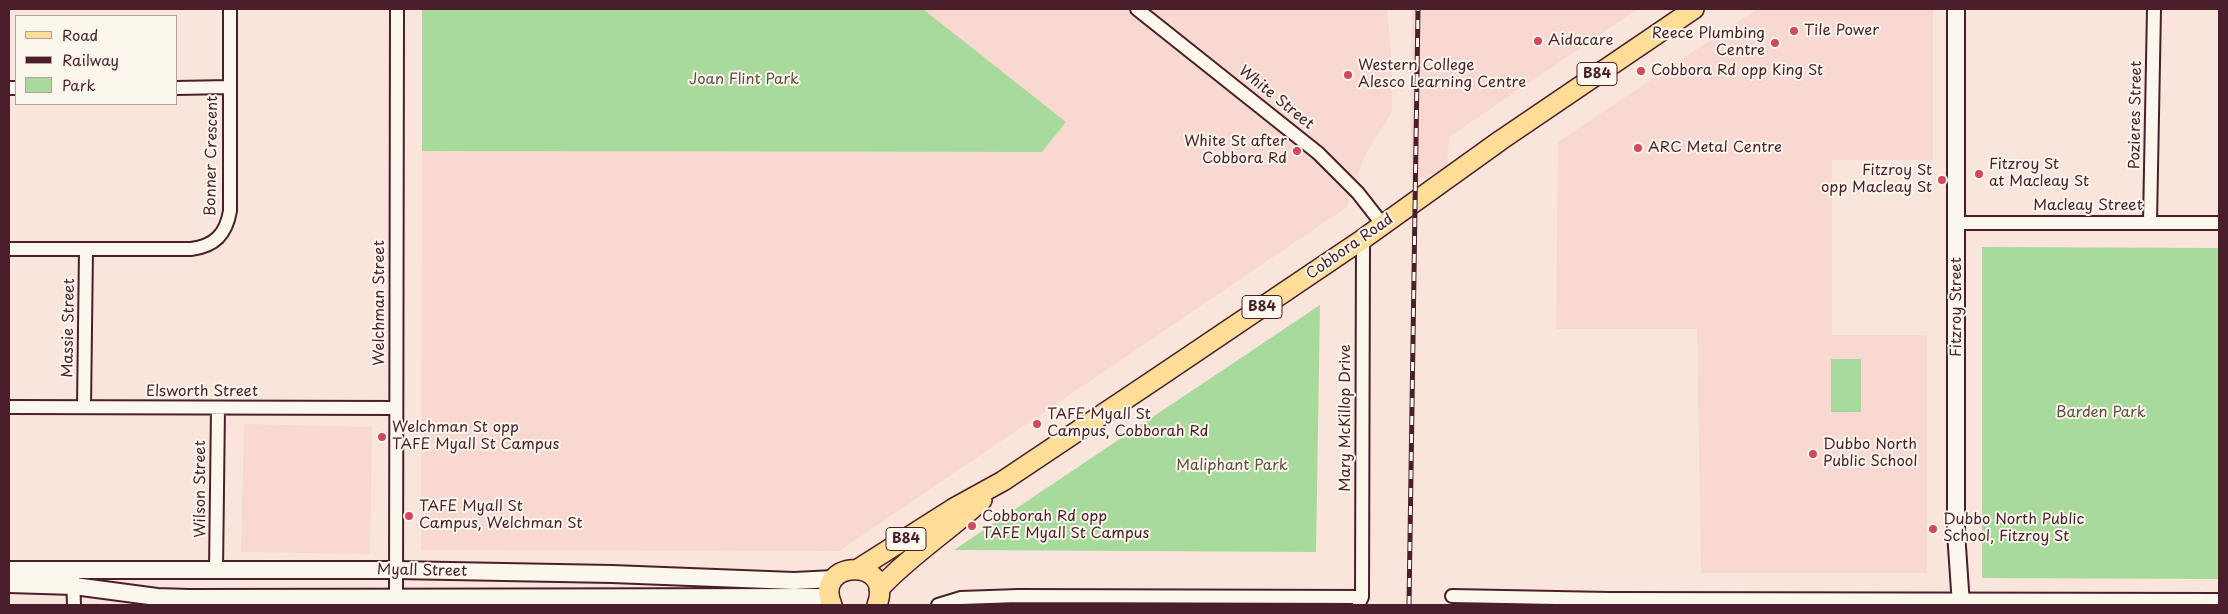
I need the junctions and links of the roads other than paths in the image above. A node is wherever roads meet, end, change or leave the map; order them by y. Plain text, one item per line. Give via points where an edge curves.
1 (230, 9) edge
2 (397, 9) edge
3 (1137, 9) edge
4 (1694, 9) edge
5 (1956, 9) edge
6 (2154, 9) edge
7 (178, 88) edge
8 (230, 88) junction
9 (2150, 222) junction
10 (2219, 222) edge
11 (1957, 223) junction
12 (1383, 225) junction
13 (1363, 239) junction
14 (9, 249) edge
15 (86, 250) junction
16 (9, 407) edge
17 (84, 407) junction
18 (218, 408) junction
19 (396, 408) junction
20 (1003, 481) junction
21 (858, 569) junction
22 (9, 570) edge
23 (216, 570) junction
24 (396, 570) junction
25 (73, 578) junction
26 (9, 584) edge
27 (751, 596) junction
28 (1452, 596) dead end
29 (830, 597) edge
30 (878, 597) edge
31 (396, 598) junction
32 (980, 598) junction
33 (2219, 600) edge
34 (1360, 601) edge
35 (290, 602) edge
36 (1609, 602) edge
37 (1961, 603) edge
38 (74, 605) edge
39 (773, 605) edge
40 (938, 605) edge
41 (965, 605) edge

1 - 8 street, Bonner Crescent
2 - 19 street, Welchman Street
3 - 12 street, White Street via 1318,153 1358,193
4 - 12 main road, Cobbora Road / B84 via 1500,140
5 - 11 street, Fitzroy Street
6 - 9 street, Pozieres Street
7 - 8 street
8 - 15 street, Bonner Crescent via 230,211 222,233 204,247 191,249
9 - 10 street, Macleay Street
9 - 11 street, Macleay Street
11 - 37 street, Fitzroy Street via 1956,532
12 - 13 main road, Cobbora Road / B84
13 - 20 main road, Cobbora Road / B84
13 - 34 street, Mary McKillop Drive
14 - 15 street, Bonner Crescent
15 - 17 street, Massie Street
16 - 17 street, Elsworth Street
17 - 18 street, Elsworth Street
18 - 19 street, Elsworth Street
18 - 23 street, Wilson Street
19 - 24 street, Welchman Street
20 - 21 main road, Cobbora Road / B84
20 - 30 main road, Cobbora Road / B84 via 955,525 895,572
21 - 29 main road, B84 via 845,570
21 - 30 main road via 871,575
22 - 25 street, Myall Street
23 - 24 street, Myall Street
23 - 25 street, Myall Street
24 - 29 street, Myall Street via 632,574 794,581
24 - 31 street, Welchman Street
25 - 26 street, Myall Street
25 - 35 street, Myall Street via 157,597
25 - 38 street
27 - 29 street, Myall Street
27 - 31 street, Myall Street
27 - 39 street
28 - 36 street
31 - 35 street, Myall Street
32 - 34 street
32 - 40 street via 961,598
32 - 41 street
33 - 37 street
36 - 37 street

